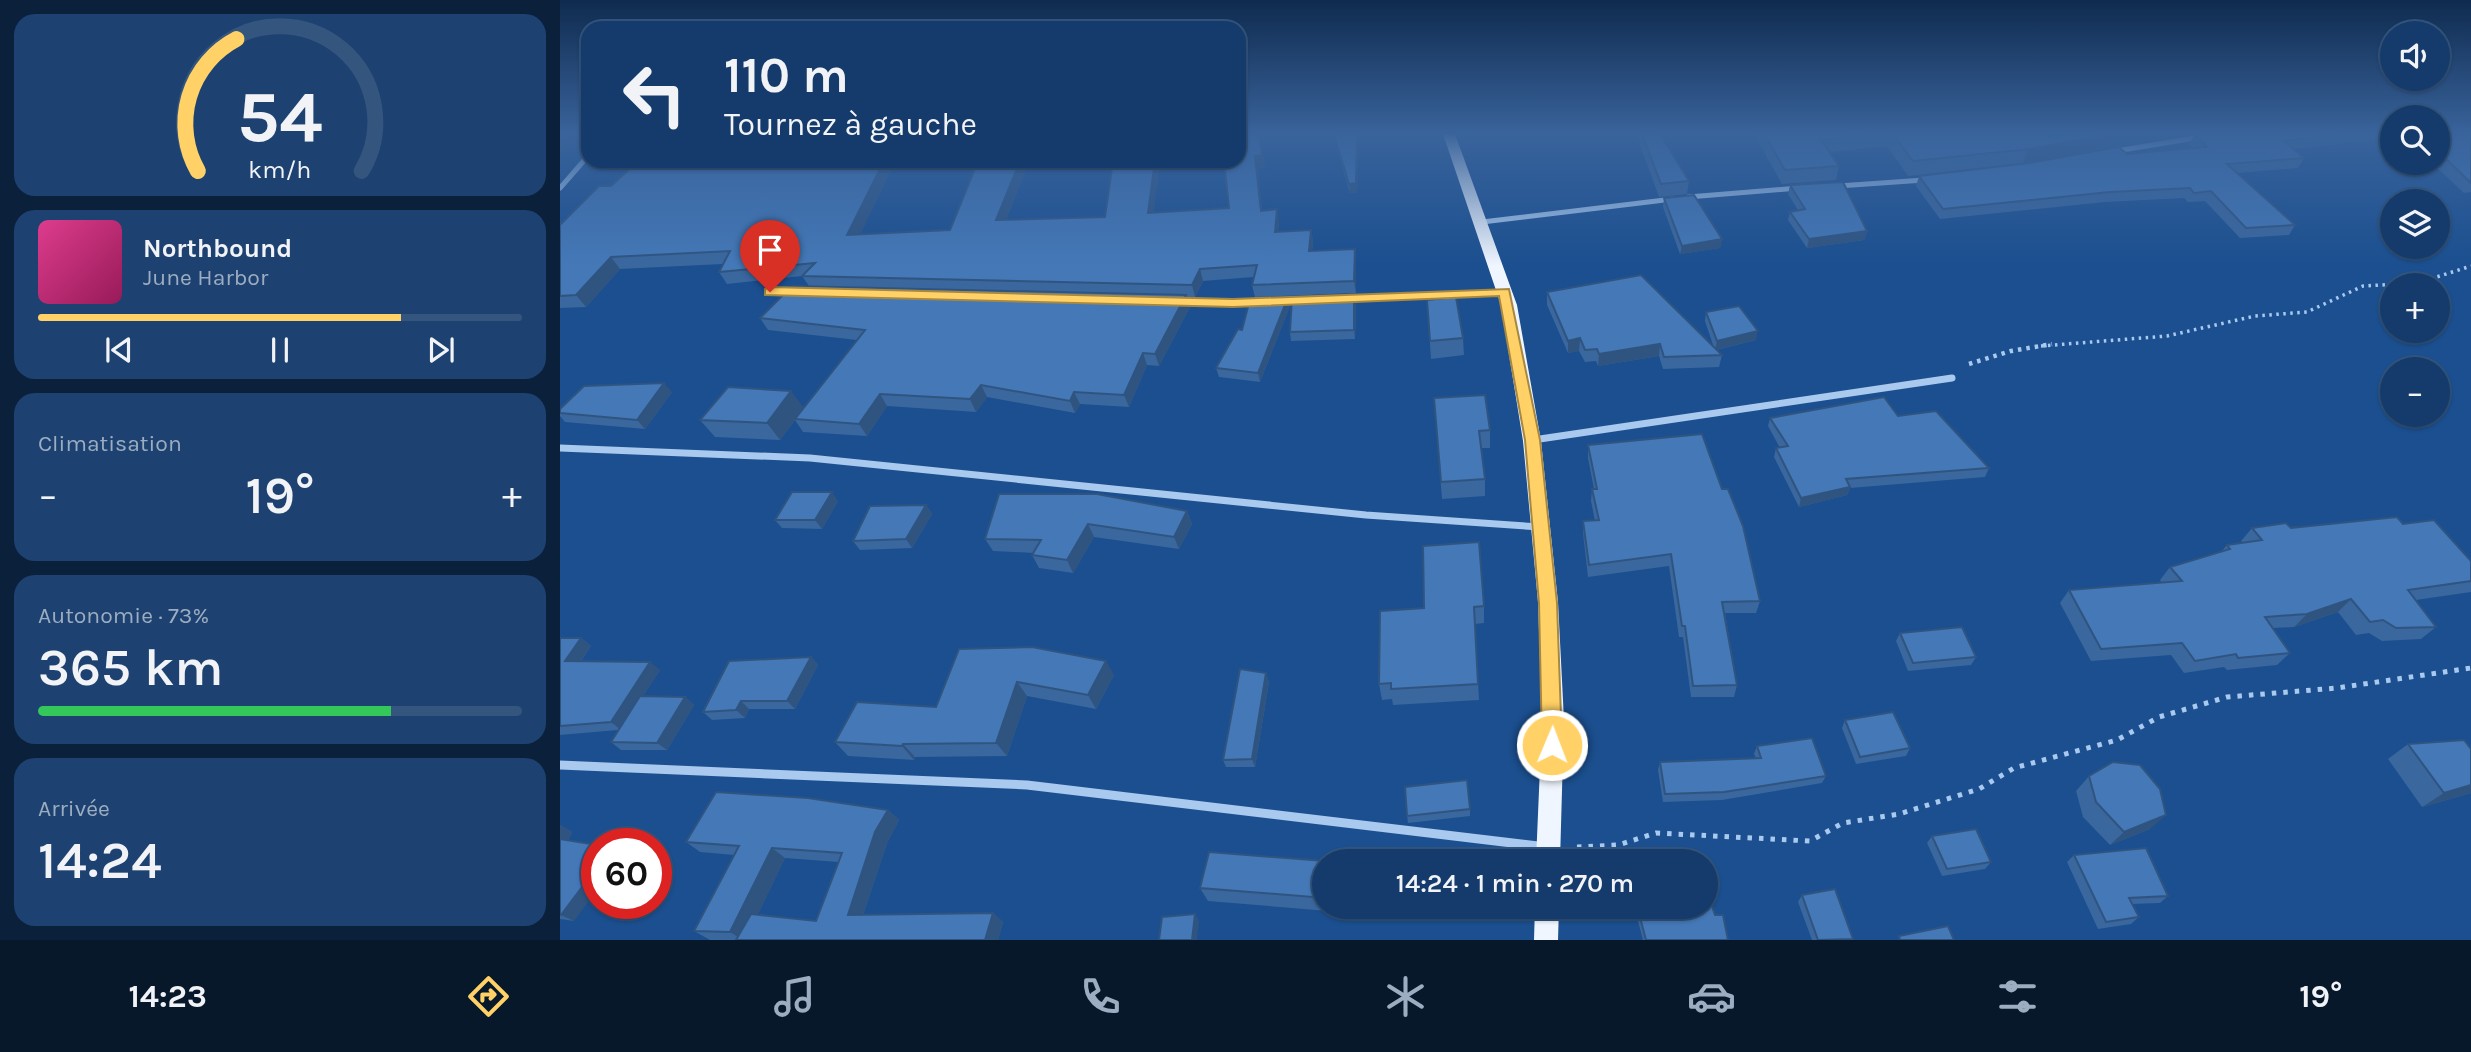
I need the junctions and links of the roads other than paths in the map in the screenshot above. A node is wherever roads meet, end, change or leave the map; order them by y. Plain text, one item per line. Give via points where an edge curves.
1 (1465, 178) edge
2 (1936, 179) edge
3 (1827, 187) edge
4 (1802, 188) edge
5 (1482, 222) junction
6 (770, 292) dead end
7 (1504, 292) junction
8 (807, 293) edge
9 (1339, 299) edge
10 (1174, 302) edge
11 (1259, 302) edge
12 (1952, 377) road end
13 (1532, 440) junction
14 (560, 448) edge
15 (1541, 527) junction
16 (560, 765) edge
17 (1510, 849) edge
18 (1548, 849) edge
19 (1547, 919) edge
20 (1546, 940) edge

1 - 5 main road
2 - 3 street
4 - 5 street
5 - 7 main road
6 - 8 street
7 - 9 street
7 - 13 main road
10 - 11 street
12 - 13 street
13 - 15 main road
14 - 15 street via 841,460 1220,501
15 - 18 main road via 1553,720
16 - 17 street via 1027,785
19 - 20 main road

